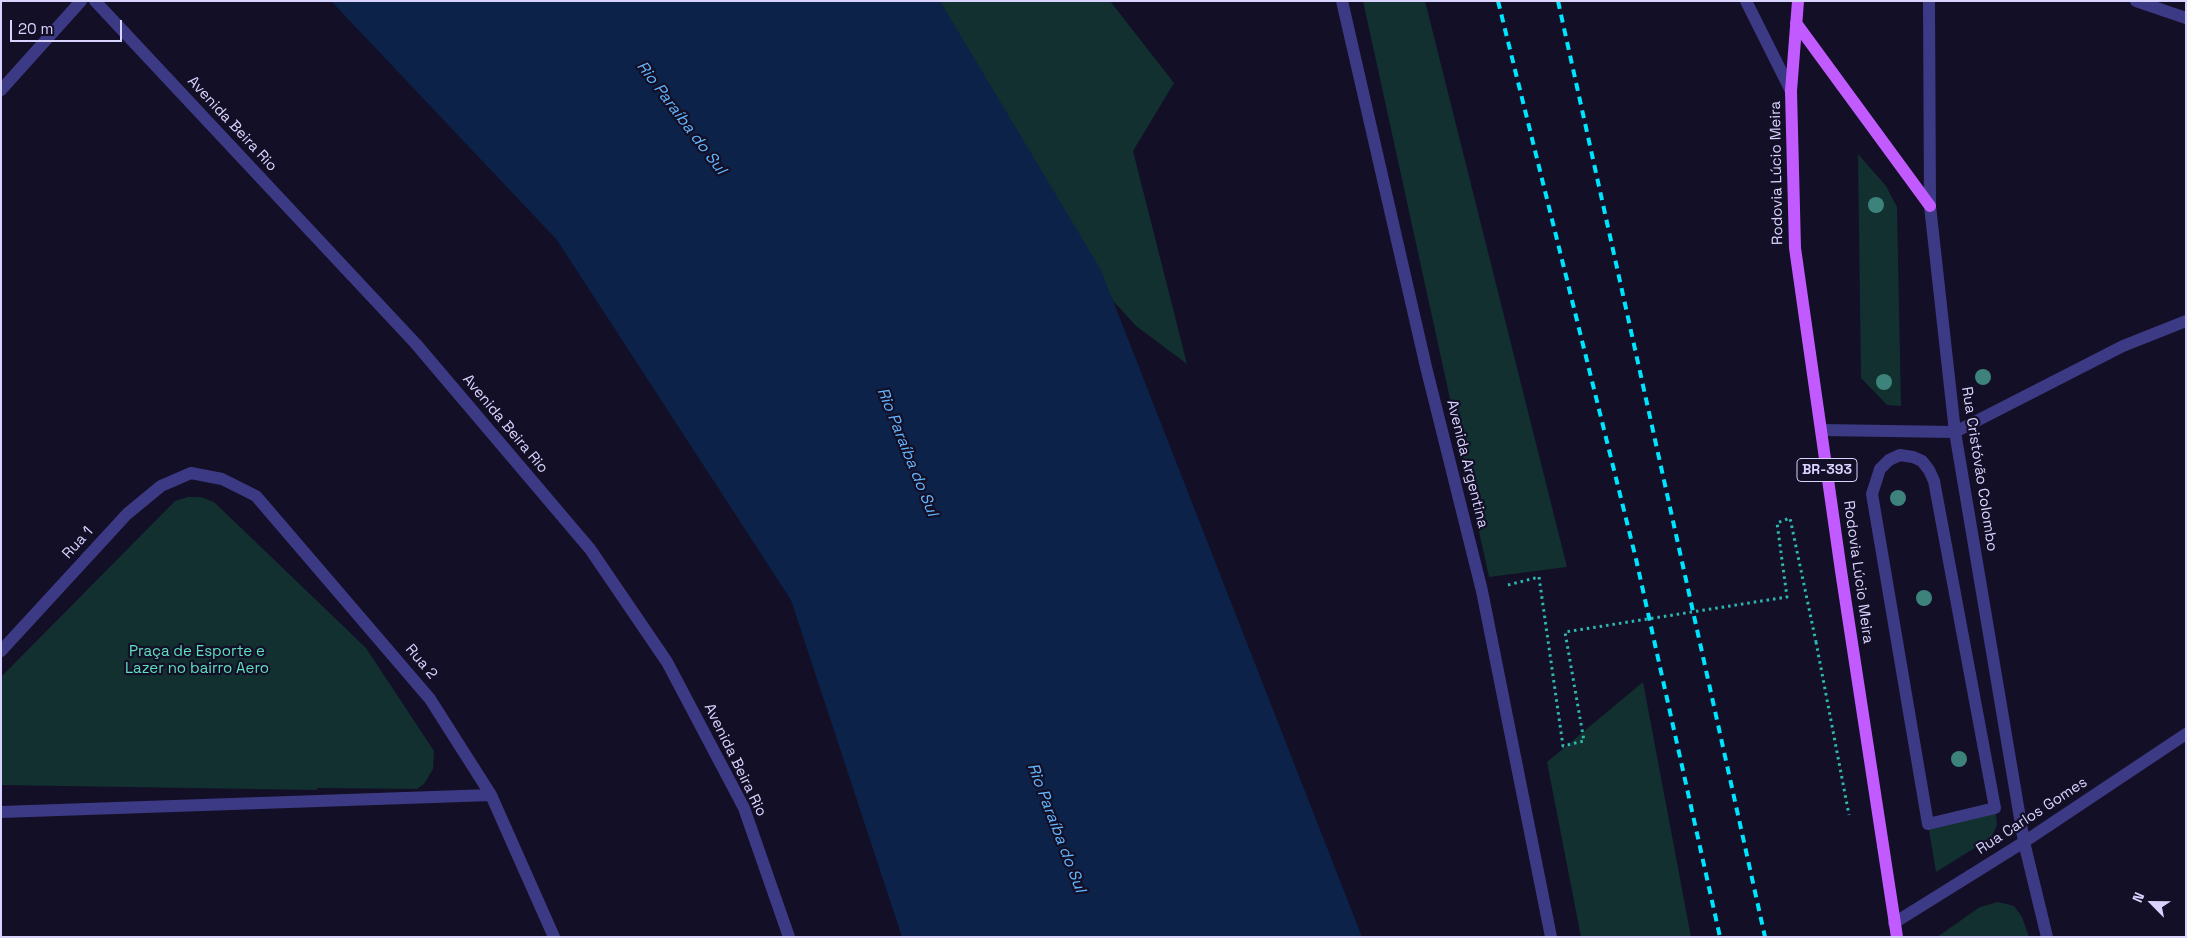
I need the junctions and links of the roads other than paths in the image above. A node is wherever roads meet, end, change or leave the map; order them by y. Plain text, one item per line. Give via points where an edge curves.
1 (81, 1) edge
2 (95, 1) edge
3 (1342, 1) edge
4 (1746, 1) edge
5 (1798, 1) edge
6 (1929, 1) edge
7 (2136, 1) edge
8 (2186, 18) edge
9 (1796, 23) junction
10 (1, 90) edge
11 (1792, 91) junction
12 (1930, 206) junction
13 (2186, 321) edge
14 (1821, 430) junction
15 (1956, 432) junction
16 (191, 473) joint
17 (1, 651) edge
18 (2186, 734) edge
19 (491, 795) junction
20 (1, 812) edge
21 (1928, 824) joint
22 (2024, 842) junction
23 (1894, 922) junction
24 (554, 937) edge
25 (788, 937) edge
26 (1551, 937) edge
27 (1897, 937) edge
28 (2047, 937) edge

1 - 10 street
2 - 25 street, Avenida Beira Rio via 416,344 590,548 667,662 744,808
3 - 26 street, Avenida Argentina via 1426,367 1482,591
4 - 11 street
5 - 9 main road, Rodovia Lúcio Meira / BR-393
6 - 12 street, Rua Cristóvão Colombo
7 - 8 street
9 - 11 main road, Rodovia Lúcio Meira / BR-393
9 - 12 main road
11 - 14 main road, Rodovia Lúcio Meira / BR-393 via 1795,248
12 - 15 street, Rua Cristóvão Colombo
13 - 15 street via 2123,346
14 - 15 street
14 - 23 main road, Rodovia Lúcio Meira / BR-393
15 - 22 street, Rua Cristóvão Colombo
16 - 17 street, Rua 1 via 161,486 127,514
16 - 19 street, Rua 2 via 222,479 256,496 430,699
18 - 22 street, Rua Carlos Gomes
19 - 20 street
19 - 24 street, Rua 2
21 - 21 street via 1872,494 1880,469 1900,455 1922,461 1934,481 1995,808
22 - 23 street, Rua Carlos Gomes
22 - 28 street, Rua Cristóvão Colombo
23 - 27 main road, Rodovia Lúcio Meira / BR-393

